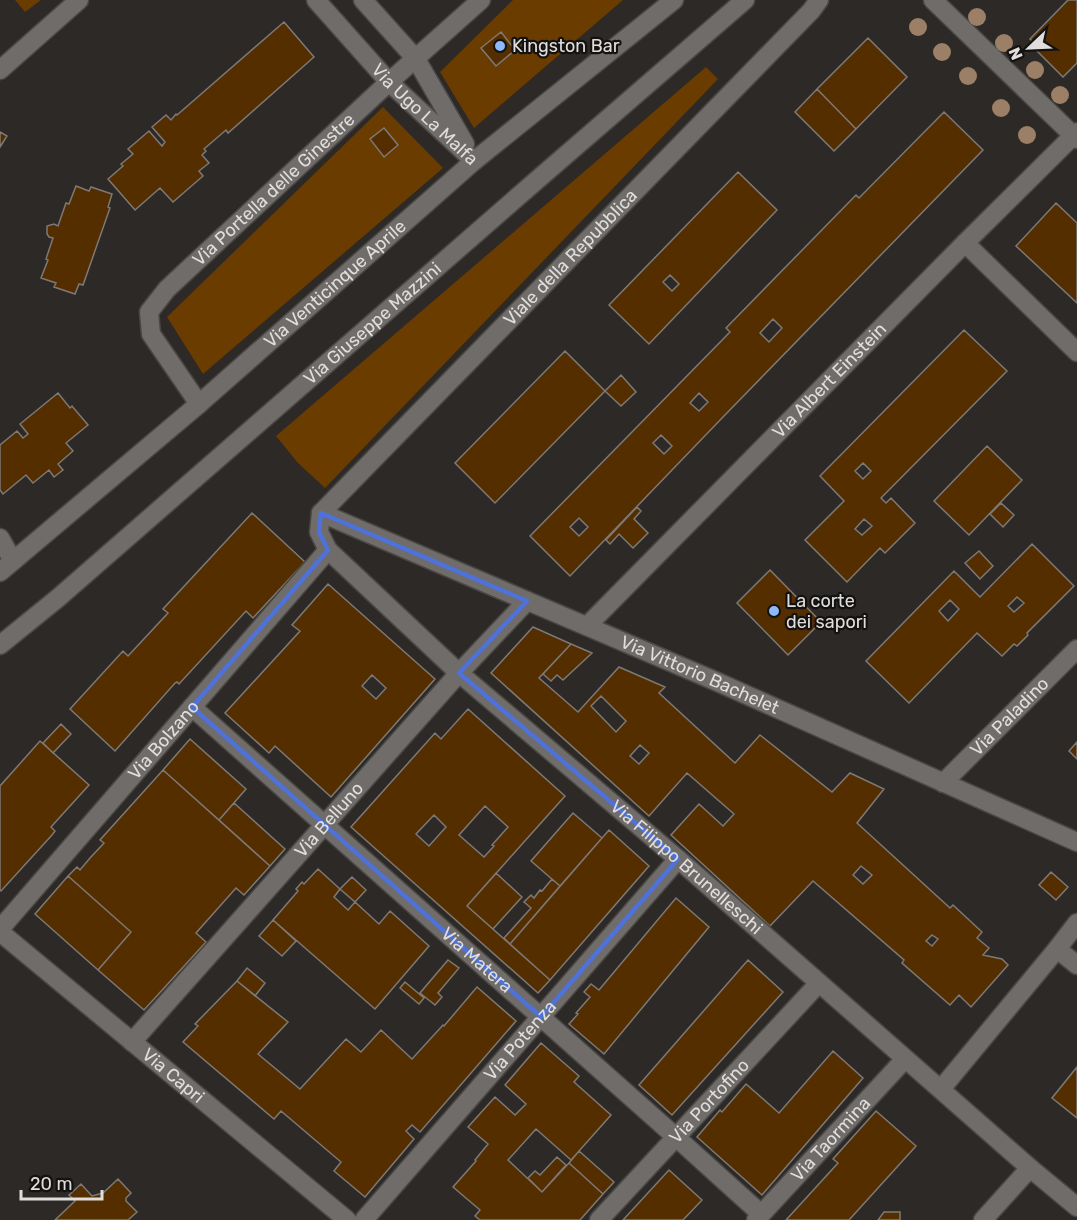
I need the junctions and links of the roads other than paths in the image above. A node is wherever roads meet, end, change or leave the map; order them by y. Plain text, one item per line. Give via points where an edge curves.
1 (79, 0) edge
2 (316, 0) edge
3 (363, 0) edge
4 (481, 0) edge
5 (674, 0) edge
6 (745, 0) edge
7 (819, 0) edge
8 (933, 0) edge
9 (416, 59) junction
10 (0, 70) edge
11 (389, 82) junction
12 (1076, 136) edge
13 (474, 161) junction
14 (965, 243) junction
15 (1077, 352) edge
16 (200, 404) junction
17 (321, 513) junction
18 (0, 538) edge
19 (328, 550) junction
20 (7, 566) edge
21 (527, 601) junction
22 (587, 626) junction
23 (0, 645) edge
24 (1077, 649) edge
25 (459, 673) junction
26 (192, 707) junction
27 (943, 783) junction
28 (325, 825) junction
29 (1077, 842) edge
30 (678, 859) junction
31 (1077, 923) edge
32 (0, 930) edge
33 (1057, 949) junction
34 (1077, 966) edge
35 (819, 983) junction
36 (541, 1017) junction
37 (132, 1042) junction
38 (905, 1059) junction
39 (941, 1089) junction
40 (677, 1138) junction
41 (1030, 1168) junction
42 (1077, 1208) edge
43 (758, 1217) edge
44 (347, 1220) edge
45 (364, 1220) edge
46 (599, 1220) edge
47 (983, 1220) edge

1 - 10 street
2 - 11 street, Via Ugo La Malfa
3 - 9 street, Via Ugo La Malfa
4 - 9 street, Via Portella delle Ginestre
5 - 13 street, Via Venticinque Aprile
6 - 23 street, Via Giuseppe Mazzini
7 - 17 street, Viale della Repubblica
8 - 12 street
9 - 11 street, Via Portella delle Ginestre
9 - 13 street, Via Ugo La Malfa
11 - 13 street, Via Ugo La Malfa
11 - 16 street, Via Portella delle Ginestre via 166,289 149,312 151,334
12 - 14 street, Via Albert Einstein
13 - 16 street, Via Venticinque Aprile
14 - 15 street
14 - 22 street, Via Albert Einstein
16 - 20 street, Via Venticinque Aprile
17 - 19 street via 319,532
17 - 21 street, Via Vittorio Bachelet
18 - 20 street
19 - 25 street, Via Filippo Brunelleschi
19 - 26 street, Via Bolzano
21 - 22 street, Via Vittorio Bachelet
21 - 25 street, Via Belluno
22 - 27 street, Via Vittorio Bachelet
24 - 27 street, Via Paladino
25 - 28 street, Via Belluno
25 - 30 street, Via Filippo Brunelleschi
26 - 28 street, Via Matera
26 - 32 street, Via Bolzano
27 - 29 street, Via Vittorio Bachelet
28 - 36 street, Via Matera
28 - 37 street, Via Belluno
30 - 35 street, Via Filippo Brunelleschi
30 - 36 street, Via Potenza
31 - 33 street
32 - 37 street, Via Capri
33 - 34 street
33 - 39 street
35 - 38 street, Via Filippo Brunelleschi
35 - 40 street, Via Portofino
36 - 40 street, Via Matera
36 - 45 street, Via Potenza
37 - 44 street, Via Capri
38 - 39 street, Via Filippo Brunelleschi
38 - 43 street, Via Taormina
39 - 41 street, Via Filippo Brunelleschi
40 - 43 street, Via Matera
40 - 46 street, Via Portofino
41 - 42 street, Via Filippo Brunelleschi
41 - 47 street

